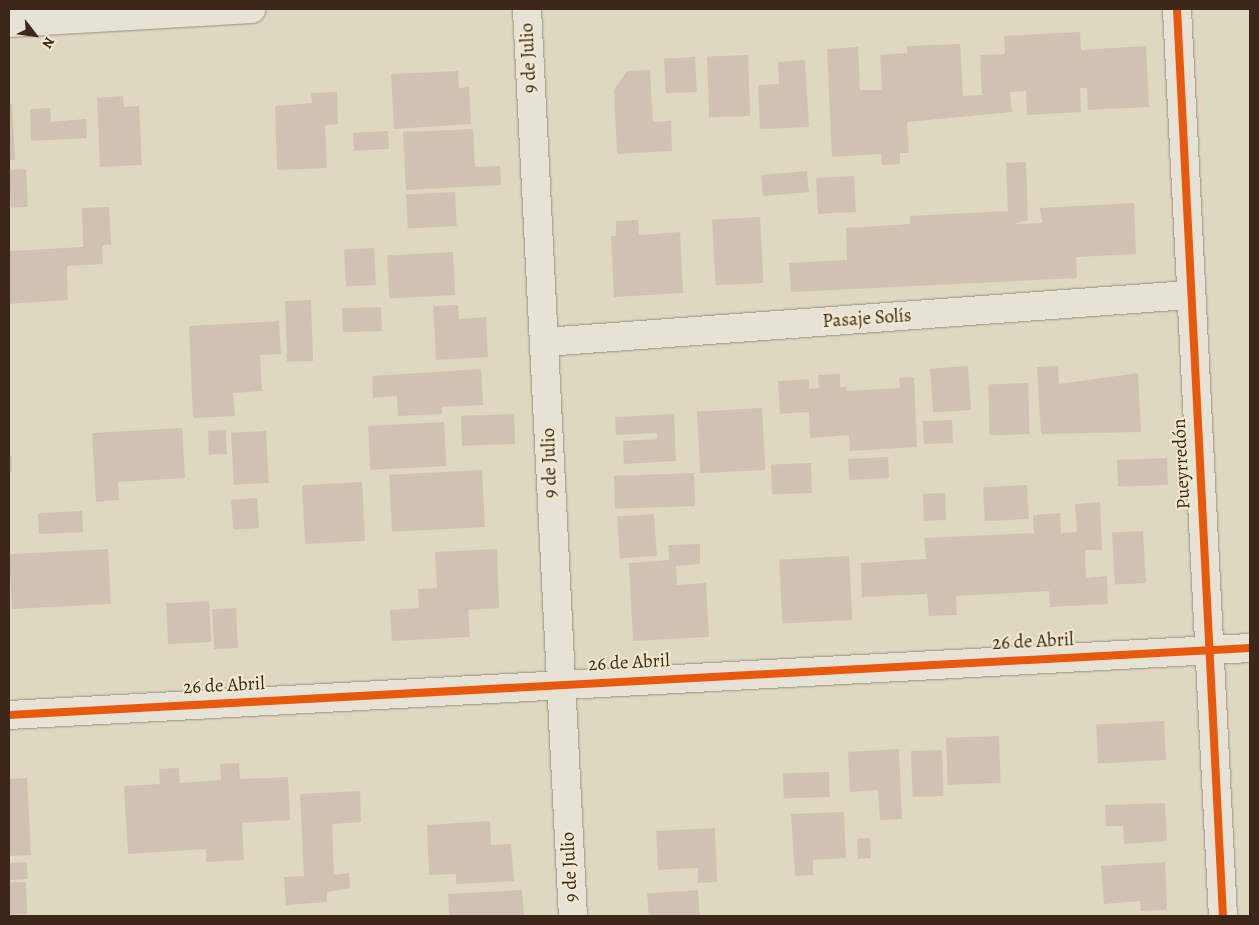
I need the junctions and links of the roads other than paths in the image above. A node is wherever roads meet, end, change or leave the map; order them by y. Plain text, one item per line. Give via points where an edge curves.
1 (252, 9) edge
2 (527, 9) edge
3 (1177, 9) edge
4 (9, 23) edge
5 (1188, 295) junction
6 (545, 342) junction
7 (1250, 648) edge
8 (1208, 649) junction
9 (559, 683) junction
10 (9, 715) edge
11 (573, 916) edge
12 (1223, 916) edge

1 - 4 street
2 - 6 street, 9 de Julio
3 - 5 street, Pueyrredón
5 - 6 street, Pasaje Solís
5 - 8 street, Pueyrredón
6 - 9 street, 9 de Julio
7 - 8 street, 26 de Abril
8 - 9 street, 26 de Abril
8 - 12 street, Pueyrredón
9 - 10 street, 26 de Abril
9 - 11 street, 9 de Julio

